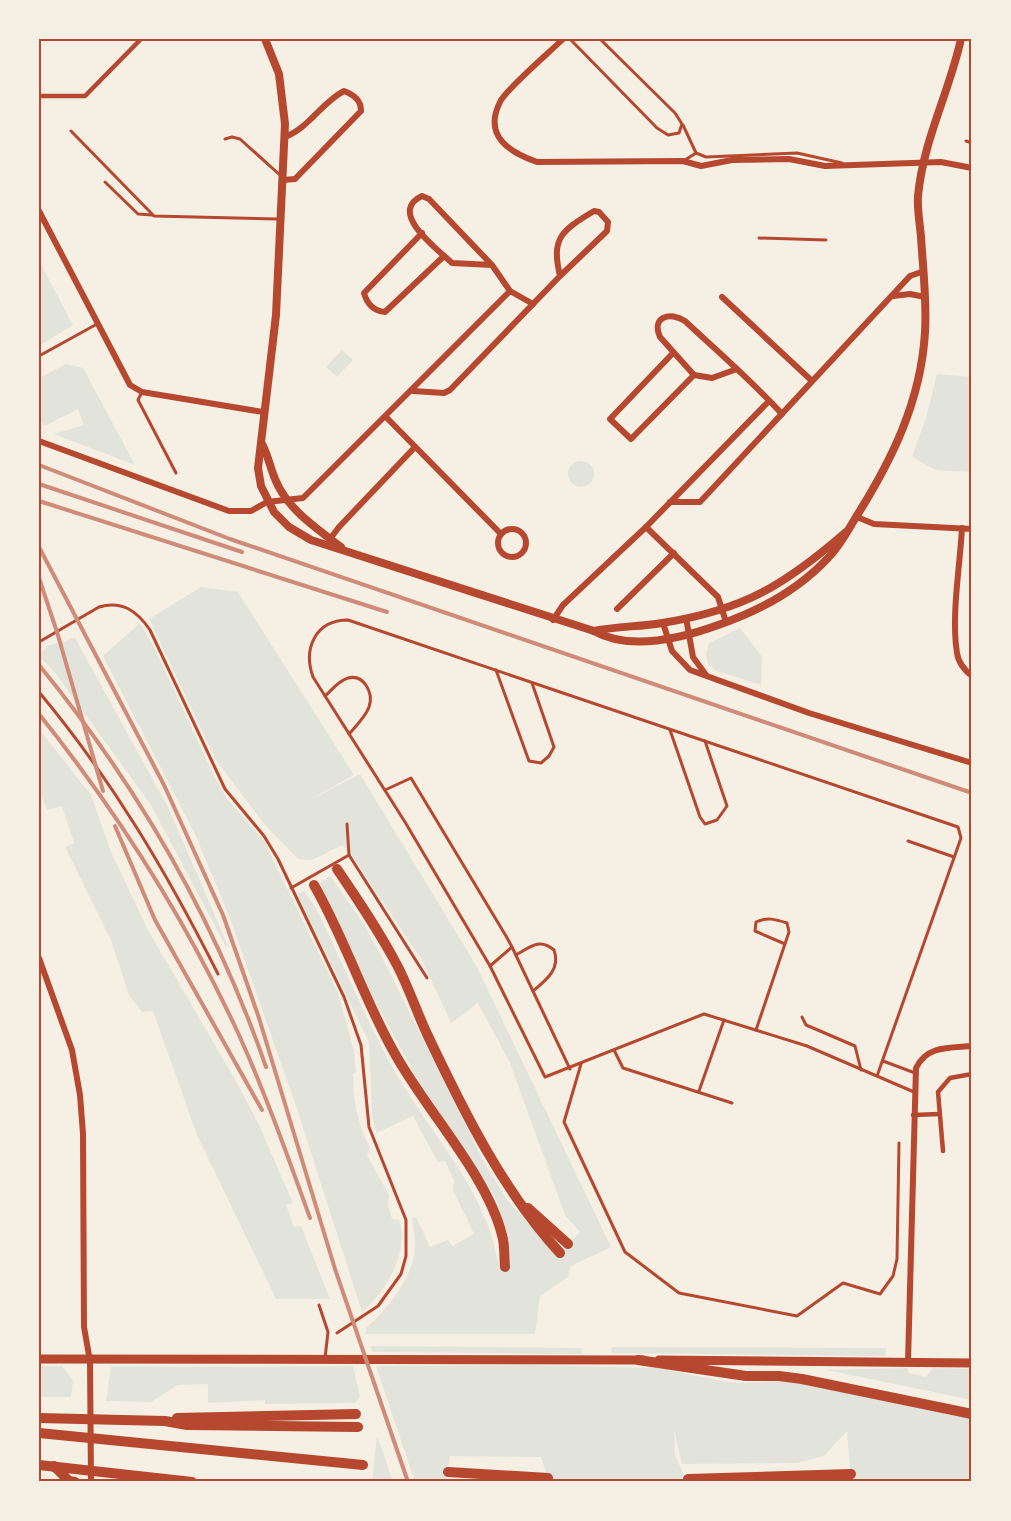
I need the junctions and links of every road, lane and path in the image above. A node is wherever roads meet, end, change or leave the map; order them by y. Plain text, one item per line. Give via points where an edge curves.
1 (141, 39) edge
2 (265, 39) edge
3 (563, 39) edge
4 (570, 39) edge
5 (600, 39) edge
6 (961, 39) edge
7 (39, 96) edge
8 (682, 124) junction
9 (71, 131) dead end
10 (285, 137) junction
11 (225, 140) dead end
12 (966, 141) dead end
13 (972, 143) edge
14 (696, 153) junction
15 (683, 161) junction
16 (846, 164) junction
17 (924, 164) junction
18 (972, 168) edge
19 (283, 179) junction
20 (105, 182) dead end
21 (39, 212) edge
22 (154, 216) junction
23 (280, 219) junction
24 (422, 233) junction
25 (759, 238) dead end
26 (826, 240) dead end
27 (444, 256) junction
28 (492, 265) junction
29 (924, 271) junction
30 (560, 276) junction
31 (510, 291) junction
32 (892, 296) junction
33 (722, 297) dead end
34 (925, 297) junction
35 (533, 304) junction
36 (97, 324) junction
37 (673, 353) junction
38 (39, 356) edge
39 (737, 369) junction
40 (694, 375) junction
41 (811, 380) junction
42 (413, 391) junction
43 (142, 392) junction
44 (769, 400) junction
45 (263, 412) junction
46 (782, 414) junction
47 (386, 417) junction
48 (40, 440) edge
49 (262, 444) junction
50 (416, 447) junction
51 (176, 473) dead end
52 (288, 501) junction
53 (267, 502) junction
54 (670, 502) junction
55 (856, 516) junction
56 (646, 527) junction
57 (962, 528) junction
58 (849, 529) junction
59 (972, 529) edge
60 (501, 534) junction
61 (330, 539) junction
62 (338, 548) junction
63 (674, 553) junction
64 (723, 608) junction
65 (617, 609) dead end
66 (686, 618) junction
67 (553, 620) junction
68 (726, 622) junction
69 (663, 623) junction
70 (594, 631) junction
71 (690, 635) junction
72 (666, 640) junction
73 (39, 641) edge
74 (496, 670) junction
75 (972, 676) edge
76 (708, 677) junction
77 (532, 683) junction
78 (39, 692) edge
79 (325, 696) junction
80 (670, 730) junction
81 (349, 734) junction
82 (705, 741) junction
83 (972, 763) edge
84 (385, 790) junction
85 (348, 824) dead end
86 (908, 841) dead end
87 (349, 855) junction
88 (954, 857) junction
89 (337, 868) dead end
90 (314, 885) dead end
91 (291, 888) junction
92 (785, 944) junction
93 (512, 947) junction
94 (516, 955) junction
95 (39, 958) edge
96 (490, 966) junction
97 (42, 973) edge
98 (218, 974) dead end
99 (427, 978) dead end
100 (533, 991) junction
101 (802, 1017) dead end
102 (724, 1020) junction
103 (756, 1030) junction
104 (972, 1046) edge
105 (614, 1050) junction
106 (883, 1061) junction
107 (581, 1064) junction
108 (570, 1069) junction
109 (861, 1070) junction
110 (916, 1074) junction
111 (972, 1074) edge
112 (877, 1077) junction
113 (699, 1091) junction
114 (914, 1092) junction
115 (732, 1103) dead end
116 (940, 1114) junction
117 (914, 1115) junction
118 (899, 1143) dead end
119 (943, 1151) dead end
120 (523, 1204) junction
121 (568, 1244) dead end
122 (560, 1253) dead end
123 (505, 1267) dead end
124 (319, 1305) dead end
125 (337, 1333) dead end
126 (39, 1359) edge
127 (90, 1360) junction
128 (325, 1360) junction
129 (638, 1360) junction
130 (908, 1362) junction
131 (972, 1363) edge
132 (356, 1414) dead end
133 (972, 1414) edge
134 (39, 1418) edge
135 (165, 1421) junction
136 (358, 1427) dead end
137 (39, 1433) edge
138 (39, 1465) edge
139 (363, 1465) dead end
140 (54, 1466) junction
141 (448, 1472) dead end
142 (851, 1474) dead end
143 (548, 1478) dead end
144 (687, 1479) dead end
145 (75, 1482) edge
146 (91, 1482) edge
147 (192, 1482) edge

1 - 7 street via 85,96
2 - 10 street via 279,74
3 - 15 street via 499,102 494,123 498,138 516,154 537,162
4 - 8 lane via 657,128 668,135 679,133
5 - 8 lane
6 - 17 street
8 - 14 lane
9 - 22 lane
10 - 19 street
10 - 19 street via 344,91 361,104 361,111 295,179
11 - 19 lane via 240,139
12 - 13 lane
14 - 15 lane
14 - 16 lane via 706,157 808,154
15 - 16 street via 701,166 732,160 789,159 825,166
16 - 17 street
17 - 18 street via 940,162
17 - 29 street via 918,198
19 - 23 street
20 - 22 lane via 138,214
21 - 36 street
22 - 23 lane
23 - 45 street via 276,325
24 - 27 street
24 - 27 street via 364,293 366,300 378,311 386,312
24 - 28 street via 408,211 412,202 425,196
25 - 26 lane
27 - 28 street via 457,264
28 - 31 street
29 - 32 street via 910,276
29 - 34 street
30 - 30 street via 607,231 608,222 599,213 594,211 560,238 555,255
30 - 35 street
31 - 35 street
31 - 42 street
32 - 34 street
32 - 41 street
33 - 41 street
34 - 55 street via 923,356 915,395 889,463
35 - 42 street via 450,390
36 - 38 lane
36 - 43 street via 130,386
37 - 39 street via 658,332 660,321 674,314
37 - 40 street
37 - 40 street via 610,419 630,439
39 - 40 street via 712,378
39 - 44 street
41 - 46 street
42 - 47 street
43 - 45 street
43 - 51 lane via 138,400
44 - 46 street
44 - 54 street
45 - 49 street
46 - 54 street via 700,502
47 - 50 street
47 - 52 street via 303,498
48 - 53 street via 229,511 251,511
49 - 52 street
49 - 53 street via 258,468
50 - 60 street
50 - 61 street
52 - 53 street
52 - 61 street
53 - 62 street via 289,527 311,540
54 - 56 street
55 - 57 street via 874,525
55 - 58 street
56 - 63 street
56 - 67 street via 571,597
57 - 59 street
57 - 75 street via 956,601 957,655
58 - 64 street via 783,582 740,604
58 - 68 street via 841,544 804,581 770,603
60 - 60 street via 498,542 504,554 517,556 524,550 526,541 522,533 509,529
61 - 62 street
62 - 67 street
63 - 64 street via 718,597
63 - 65 street
64 - 66 street
64 - 68 street
66 - 69 street
66 - 71 street
67 - 70 street
68 - 71 street
69 - 70 street
69 - 72 street
70 - 72 street via 606,638
71 - 72 street
71 - 76 street via 693,657
72 - 76 street via 681,663
73 - 91 lane via 109,604 138,615 150,630 225,789 264,836
74 - 77 lane
74 - 77 lane via 529,761 541,763 554,747
74 - 79 lane via 348,620 338,620 328,622 320,630 309,650 312,677
76 - 83 street
77 - 80 lane
78 - 98 lane via 101,771 144,836
79 - 81 lane
79 - 81 lane via 346,679 355,678 367,685 370,705
80 - 82 lane
80 - 82 lane via 705,824 717,820 727,806
81 - 84 lane
82 - 88 lane via 958,827 961,838
84 - 93 lane via 411,778
84 - 96 lane
85 - 87 lane
86 - 88 lane
87 - 91 lane
87 - 99 lane
88 - 106 lane
89 - 120 highway via 398,967 488,1154
90 - 123 highway via 332,915 394,1052 493,1209 503,1236
91 - 125 lane via 344,997 361,1045 369,1127 406,1220 406,1256 392,1289 363,1318
92 - 92 lane via 787,923 771,918 756,922 755,931
92 - 103 lane
93 - 94 lane
93 - 96 lane
94 - 100 lane
94 - 100 lane via 537,943 554,950 556,963 548,978
95 - 97 street
96 - 108 lane via 545,1077
97 - 127 street via 72,1050 80,1095 84,1327
100 - 108 lane
101 - 109 lane via 806,1025 855,1046
102 - 103 lane
102 - 105 lane via 704,1014 693,1016
102 - 113 lane
103 - 109 lane via 807,1046
104 - 110 street via 931,1050 920,1059
105 - 107 lane
105 - 113 lane via 623,1068
106 - 110 lane
106 - 112 lane
107 - 108 lane
107 - 118 lane via 564,1122 626,1252 679,1293 797,1316 843,1283 880,1294 893,1276 897,1260
109 - 112 lane
110 - 114 street
111 - 116 street via 957,1075 944,1083 938,1092
112 - 114 lane
113 - 115 lane
114 - 117 street
116 - 117 street
116 - 119 street
117 - 130 street
120 - 121 highway
120 - 122 highway via 536,1227
124 - 128 lane via 328,1332
126 - 127 main road
127 - 128 main road
127 - 146 street
128 - 129 main road
129 - 130 main road
129 - 133 highway via 746,1376 802,1379
130 - 131 main road
132 - 135 highway via 181,1417
134 - 135 highway
135 - 136 highway via 187,1425
137 - 139 highway
138 - 140 highway
140 - 145 highway
140 - 147 highway
141 - 143 highway
142 - 144 highway

